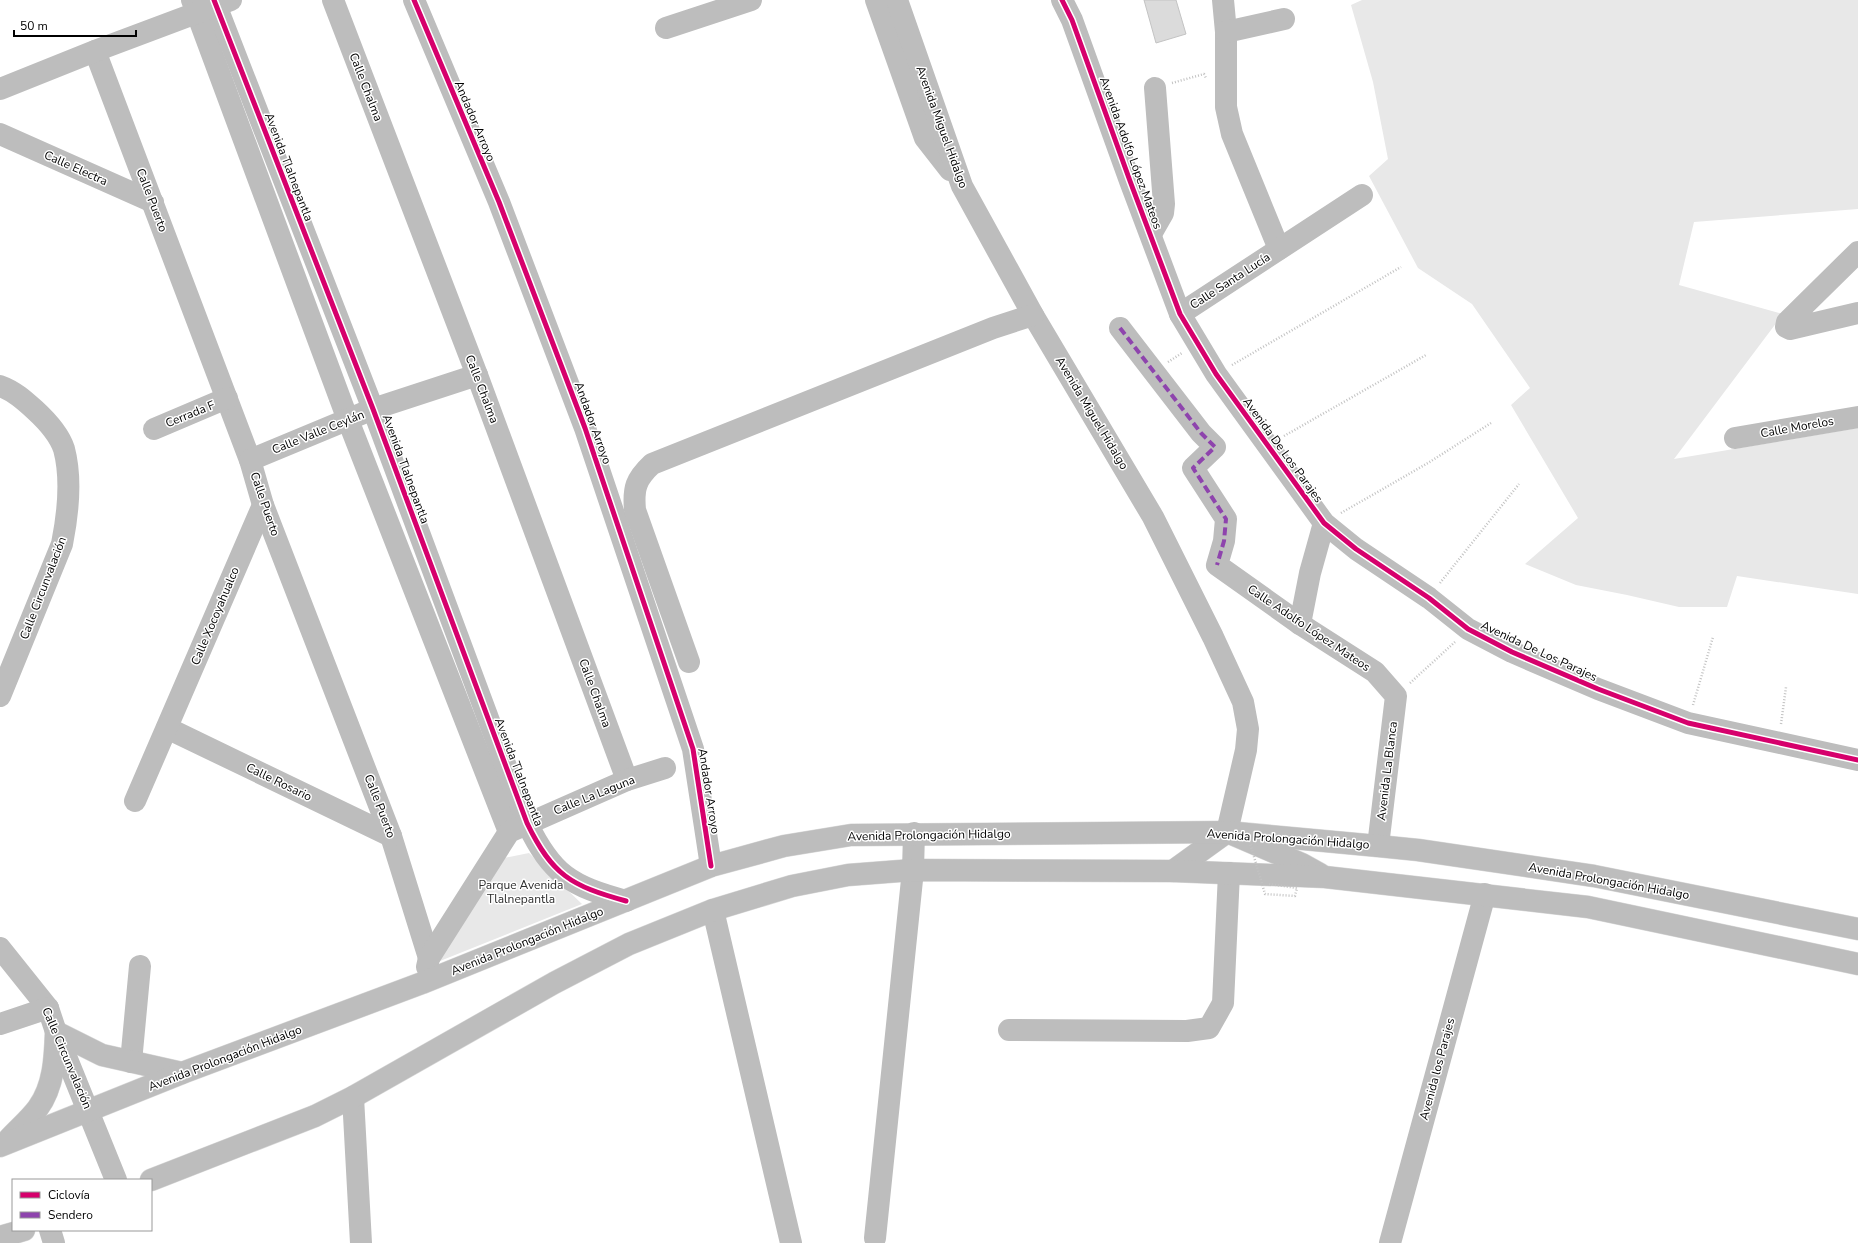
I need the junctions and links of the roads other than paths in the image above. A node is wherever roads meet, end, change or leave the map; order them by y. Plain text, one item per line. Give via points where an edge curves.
1 (333, 0) edge
2 (414, 0) edge
3 (751, 0) edge
4 (876, 0) edge
5 (897, 0) edge
6 (1062, 0) edge
7 (1223, 0) edge
8 (210, 4) edge
9 (1284, 19) dead end
10 (666, 28) dead end
11 (1226, 32) junction
12 (95, 50) junction
13 (1155, 88) road end
14 (0, 89) edge
15 (0, 134) edge
16 (962, 186) junction
17 (1362, 195) dead end
18 (153, 202) junction
19 (1151, 234) junction
20 (1279, 249) junction
21 (1858, 252) edge
22 (1858, 313) edge
23 (1033, 314) junction
24 (1180, 314) junction
25 (1120, 328) dead end
26 (477, 374) junction
27 (0, 386) edge
28 (227, 398) junction
29 (373, 409) junction
30 (1858, 416) edge
31 (348, 420) junction
32 (154, 429) dead end
33 (1735, 438) dead end
34 (250, 460) junction
35 (263, 505) junction
36 (1324, 523) junction
37 (1300, 624) junction
38 (689, 662) dead end
39 (3, 682) edge
40 (1396, 696) joint
41 (167, 728) junction
42 (1858, 760) edge
43 (665, 768) dead end
44 (627, 780) junction
45 (135, 801) dead end
46 (518, 828) junction
47 (1227, 832) junction
48 (914, 834) junction
49 (391, 836) junction
50 (1378, 846) junction
51 (711, 866) junction
52 (914, 870) junction
53 (1173, 871) junction
54 (1230, 873) junction
55 (1594, 876) junction
56 (1326, 877) junction
57 (1485, 894) junction
58 (626, 901) junction
59 (1588, 907) junction
60 (713, 910) junction
61 (1858, 929) edge
62 (0, 948) edge
63 (429, 958) junction
64 (1858, 964) edge
65 (140, 966) dead end
66 (422, 984) junction
67 (48, 1008) junction
68 (0, 1024) edge
69 (1009, 1030) dead end
70 (56, 1032) junction
71 (131, 1062) junction
72 (182, 1073) junction
73 (353, 1097) junction
74 (89, 1110) junction
75 (2, 1146) edge
76 (116, 1179) edge
77 (152, 1180) edge
78 (50, 1231) edge
79 (875, 1238) dead end
80 (54, 1243) edge
81 (361, 1243) edge
82 (791, 1243) edge
83 (1390, 1243) edge

1 - 26 main road, Calle Chalma
2 - 51 main road, Andador Arroyo via 498,202 585,428 693,749
3 - 10 main road
4 - 16 main road via 926,138
5 - 16 main road, Avenida Miguel Hidalgo
6 - 19 main road, Avenida Adolfo López Mateos via 1072,20
7 - 11 main road
8 - 12 main road
8 - 29 main road, Avenida Tlalnepantla
8 - 31 main road, Avenida Tlalnepantla
9 - 11 main road
11 - 20 main road via 1228,120
12 - 14 main road
12 - 18 main road, Calle Puerto
13 - 19 main road via 1164,204 1163,213
15 - 18 main road, Calle Electra
16 - 23 main road, Avenida Miguel Hidalgo
17 - 20 main road, Calle Santa Lucía
18 - 28 main road, Calle Puerto
19 - 24 main road, Avenida Adolfo López Mateos
20 - 24 main road, Calle Santa Lucía
21 - 22 main road via 1787,322 1786,327 1790,329
23 - 38 main road via 652,464 641,474 633,492 635,510
23 - 47 main road, Avenida Miguel Hidalgo via 1153,517 1243,702 1248,729 1246,750
24 - 36 main road, Avenida De Los Parajes via 1216,374
25 - 37 main road, Calle Adolfo López Mateos via 1153,373 1215,447 1193,468 1226,519 1224,540 1217,565
26 - 29 main road, Calle Valle Ceylán
26 - 44 main road, Calle Chalma
27 - 39 main road, Calle Circunvalación via 25,400 54,430 64,449 68,474 66,523 62,544
28 - 32 main road, Cerrada F
28 - 34 main road, Calle Puerto
29 - 31 main road, Calle Valle Ceylán
29 - 46 main road, Avenida Tlalnepantla
30 - 33 main road, Calle Morelos
31 - 34 main road, Calle Valle Ceylán
31 - 46 main road, Avenida Tlalnepantla
34 - 35 main road, Calle Puerto
35 - 41 main road, Calle Xocoyahualco
35 - 49 main road, Calle Puerto
36 - 37 main road via 1310,573
36 - 42 main road, Avenida De Los Parajes via 1356,549 1429,598 1468,630 1512,652 1583,683 1688,723
37 - 40 main road, Calle Adolfo López Mateos via 1375,672
40 - 50 main road, Avenida La Blanca
41 - 45 main road, Calle Xocoyahualco
41 - 49 main road, Calle Rosario
43 - 44 main road, Calle La Laguna
44 - 46 main road, Calle La Laguna
46 - 58 main road, Avenida Tlalnepantla via 569,880 595,893
46 - 63 main road
47 - 48 main road, Avenida Prolongación Hidalgo
47 - 50 main road, Avenida Prolongación Hidalgo
47 - 53 main road
47 - 56 main road
48 - 51 main road, Avenida Prolongación Hidalgo via 851,835 784,846
48 - 52 main road
49 - 63 main road, Calle Puerto
50 - 55 main road, Avenida Prolongación Hidalgo
51 - 58 main road, Avenida Prolongación Hidalgo
52 - 53 main road
52 - 60 main road via 841,876 792,886
52 - 79 main road
53 - 54 main road
54 - 56 main road
54 - 69 main road via 1223,1004 1209,1028 1187,1031
55 - 59 main road
55 - 61 main road, Avenida Prolongación Hidalgo
56 - 57 main road
57 - 59 main road
57 - 83 main road, Avenida los Parajes
58 - 66 main road, Avenida Prolongación Hidalgo
59 - 64 main road
60 - 73 main road via 629,944 561,979
60 - 82 main road
62 - 67 main road, Calle Circunvalación
63 - 66 main road
65 - 71 main road
66 - 72 main road, Avenida Prolongación Hidalgo
67 - 68 main road
67 - 70 main road, Calle Circunvalación
70 - 71 main road via 102,1055
70 - 74 main road, Calle Circunvalación
70 - 75 main road via 54,1064 49,1087 38,1108
71 - 72 main road
72 - 74 main road, Avenida Prolongación Hidalgo
73 - 77 main road via 315,1116
73 - 81 main road
74 - 75 main road, Avenida Prolongación Hidalgo
74 - 76 main road, Calle Circunvalación
78 - 80 main road

